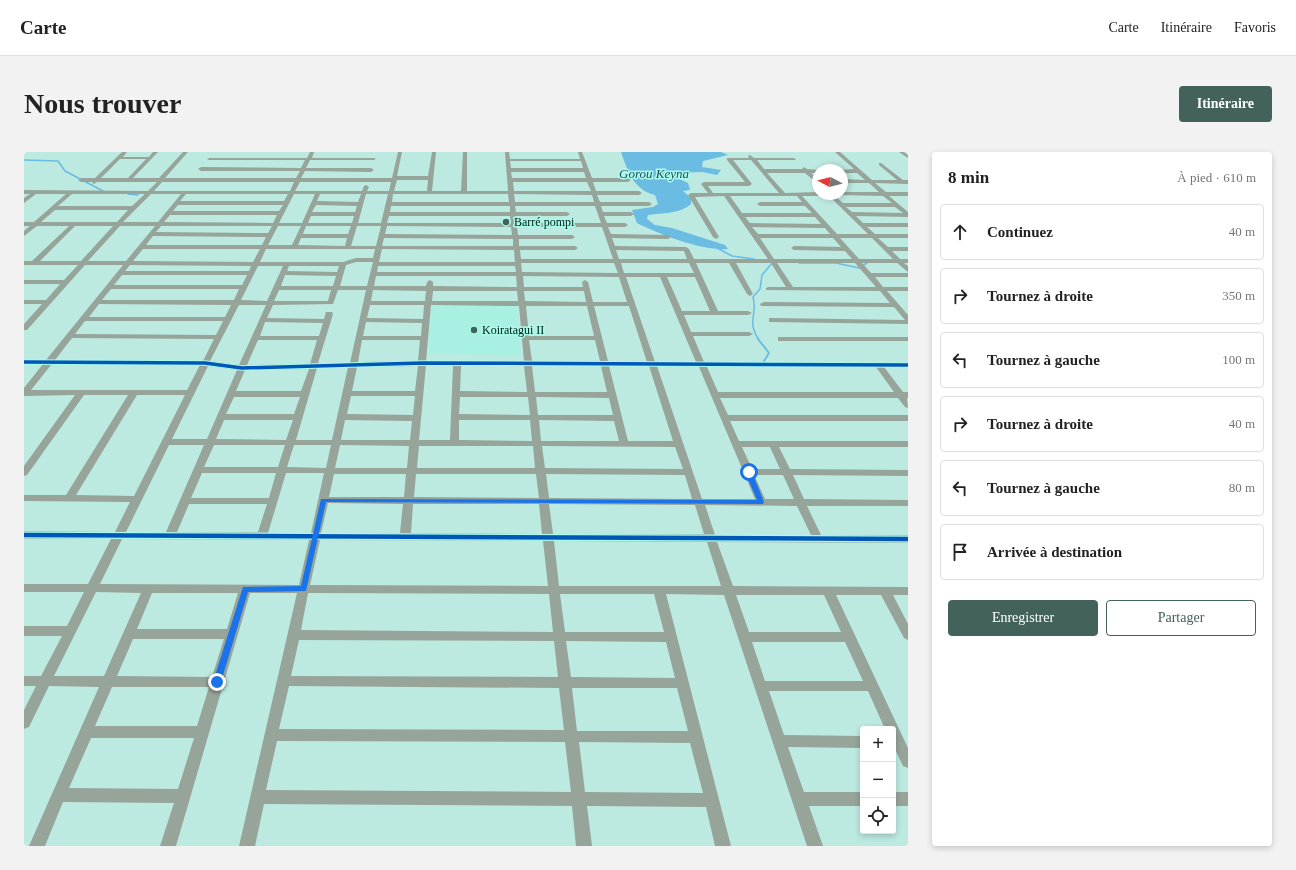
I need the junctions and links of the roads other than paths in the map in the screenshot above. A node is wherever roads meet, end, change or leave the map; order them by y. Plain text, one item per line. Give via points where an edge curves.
1 (125, 152) edge
2 (156, 152) edge
3 (186, 152) edge
4 (215, 152) edge
5 (270, 152) edge
6 (377, 152) edge
7 (400, 152) edge
8 (434, 152) edge
9 (465, 152) edge
10 (507, 152) edge
11 (580, 152) edge
12 (746, 152) edge
13 (787, 152) edge
14 (837, 152) edge
15 (901, 152) edge
16 (310, 156) edge
17 (908, 157) edge
18 (119, 158) junction
19 (150, 158) junction
20 (209, 159) junction
21 (265, 159) junction
22 (374, 159) junction
23 (752, 159) junction
24 (794, 159) junction
25 (507, 160) junction
26 (583, 160) junction
27 (881, 164) dead end
28 (201, 169) junction
29 (259, 169) junction
30 (303, 170) junction
31 (371, 170) junction
32 (508, 170) junction
33 (586, 170) junction
34 (762, 171) junction
35 (806, 171) junction
36 (812, 171) edge
37 (848, 171) edge
38 (859, 171) junction
39 (812, 176) edge
40 (431, 178) junction
41 (394, 179) junction
42 (81, 180) dead end
43 (97, 180) junction
44 (129, 180) junction
45 (161, 180) junction
46 (192, 180) junction
47 (252, 180) junction
48 (298, 180) junction
49 (368, 180) junction
50 (509, 180) junction
51 (589, 180) junction
52 (628, 180) dead end
53 (848, 182) edge
54 (870, 182) junction
55 (905, 182) edge
56 (24, 192) edge
57 (35, 192) junction
58 (71, 192) junction
59 (84, 192) junction
60 (150, 192) junction
61 (184, 192) junction
62 (244, 193) junction
63 (292, 193) junction
64 (318, 193) junction
65 (364, 193) junction
66 (391, 193) junction
67 (429, 193) junction
68 (437, 193) junction
69 (464, 193) junction
70 (511, 193) junction
71 (562, 193) junction
72 (594, 193) junction
73 (639, 194) dead end
74 (711, 194) junction
75 (725, 194) junction
76 (752, 194) junction
77 (783, 194) junction
78 (798, 194) junction
79 (812, 194) edge
80 (848, 194) edge
81 (884, 194) junction
82 (908, 194) edge
83 (836, 200) edge
84 (24, 202) edge
85 (176, 202) junction
86 (287, 203) junction
87 (313, 204) junction
88 (361, 204) junction
89 (389, 204) junction
90 (436, 204) junction
91 (512, 204) junction
92 (566, 204) junction
93 (598, 204) junction
94 (649, 204) dead end
95 (760, 204) junction
96 (807, 204) junction
97 (841, 205) junction
98 (897, 205) junction
99 (53, 208) junction
100 (133, 208) junction
101 (168, 213) junction
102 (281, 213) junction
103 (309, 214) junction
104 (358, 214) junction
105 (386, 214) junction
106 (435, 214) junction
107 (513, 214) junction
108 (567, 214) junction
109 (601, 214) junction
110 (631, 214) dead end
111 (740, 214) junction
112 (768, 214) junction
113 (850, 214) junction
114 (817, 215) junction
115 (908, 215) edge
116 (24, 224) edge
117 (35, 224) junction
118 (74, 224) junction
119 (118, 224) junction
120 (159, 224) junction
121 (276, 224) junction
122 (304, 224) junction
123 (355, 224) junction
124 (384, 225) junction
125 (514, 225) junction
126 (570, 225) junction
127 (605, 225) junction
128 (625, 225) dead end
129 (748, 225) junction
130 (862, 225) junction
131 (908, 225) edge
132 (826, 226) junction
133 (24, 234) edge
134 (151, 234) junction
135 (270, 235) junction
136 (299, 236) junction
137 (351, 236) junction
138 (381, 236) junction
139 (515, 236) junction
140 (608, 236) junction
141 (756, 236) junction
142 (873, 236) junction
143 (908, 236) edge
144 (572, 237) junction
145 (668, 237) dead end
146 (716, 237) dead end
147 (836, 237) junction
148 (140, 247) junction
149 (264, 248) junction
150 (294, 248) junction
151 (348, 248) junction
152 (379, 248) junction
153 (516, 248) junction
154 (575, 248) junction
155 (612, 248) junction
156 (794, 248) dead end
157 (847, 249) junction
158 (886, 249) junction
159 (908, 249) edge
160 (578, 261) junction
161 (617, 261) junction
162 (691, 261) junction
163 (857, 261) junction
164 (898, 261) junction
165 (908, 261) edge
166 (518, 262) junction
167 (732, 262) junction
168 (773, 262) junction
169 (24, 263) edge
170 (34, 263) junction
171 (83, 263) junction
172 (128, 263) junction
173 (199, 263) junction
174 (256, 263) junction
175 (287, 263) junction
176 (343, 264) junction
177 (375, 266) junction
178 (908, 270) edge
179 (120, 273) junction
180 (193, 273) junction
181 (251, 273) junction
182 (283, 273) junction
183 (340, 274) junction
184 (431, 274) junction
185 (519, 274) junction
186 (869, 274) junction
187 (583, 275) junction
188 (621, 275) junction
189 (663, 275) junction
190 (697, 275) junction
191 (908, 275) edge
192 (24, 282) edge
193 (66, 282) junction
194 (109, 287) junction
195 (244, 287) junction
196 (277, 288) junction
197 (336, 288) junction
198 (370, 288) junction
199 (429, 288) junction
200 (520, 288) junction
201 (586, 289) junction
202 (768, 289) dead end
203 (791, 289) junction
204 (882, 289) junction
205 (908, 289) edge
206 (750, 294) dead end
207 (24, 302) edge
208 (47, 302) junction
209 (97, 302) junction
210 (236, 302) junction
211 (270, 302) junction
212 (367, 303) junction
213 (428, 304) junction
214 (522, 304) junction
215 (590, 304) junction
216 (631, 304) junction
217 (764, 304) dead end
218 (896, 305) junction
219 (679, 313) junction
220 (715, 313) junction
221 (748, 313) dead end
222 (83, 319) junction
223 (228, 319) junction
224 (908, 319) edge
225 (263, 320) junction
226 (363, 320) junction
227 (772, 320) dead end
228 (426, 321) junction
229 (908, 322) edge
230 (24, 328) edge
231 (688, 334) junction
232 (749, 334) dead end
233 (69, 336) junction
234 (219, 337) junction
235 (255, 338) junction
236 (322, 338) junction
237 (359, 338) junction
238 (424, 338) junction
239 (526, 338) junction
240 (598, 338) junction
241 (781, 339) dead end
242 (908, 340) edge
243 (24, 362) edge
244 (48, 362) junction
245 (205, 363) junction
246 (422, 363) junction
247 (457, 364) junction
248 (528, 364) junction
249 (605, 364) junction
250 (651, 364) junction
251 (702, 364) junction
252 (353, 365) junction
253 (878, 365) junction
254 (908, 365) edge
255 (313, 366) junction
256 (242, 368) junction
257 (24, 392) edge
258 (81, 392) junction
259 (134, 393) junction
260 (191, 393) junction
261 (231, 394) junction
262 (305, 394) junction
263 (347, 394) junction
264 (419, 394) junction
265 (456, 394) junction
266 (532, 394) junction
267 (612, 395) junction
268 (715, 395) junction
269 (904, 395) edge
270 (908, 405) edge
271 (221, 417) junction
272 (298, 417) junction
273 (342, 417) junction
274 (455, 417) junction
275 (417, 418) junction
276 (534, 418) junction
277 (618, 418) junction
278 (725, 418) junction
279 (908, 418) edge
280 (166, 442) junction
281 (210, 442) junction
282 (290, 443) junction
283 (336, 443) junction
284 (414, 443) junction
285 (454, 443) junction
286 (537, 444) junction
287 (624, 444) junction
288 (678, 444) junction
289 (737, 444) junction
290 (773, 444) junction
291 (908, 444) edge
292 (198, 470) junction
293 (282, 470) junction
294 (330, 470) junction
295 (412, 471) junction
296 (540, 471) junction
297 (688, 472) junction
298 (749, 472) junction
299 (786, 472) junction
300 (908, 472) edge
301 (24, 473) edge
302 (24, 498) edge
303 (69, 498) junction
304 (137, 498) junction
305 (323, 500) junction
306 (185, 501) junction
307 (273, 501) junction
308 (408, 501) junction
309 (544, 501) junction
310 (698, 502) junction
311 (761, 502) junction
312 (801, 502) junction
313 (908, 503) edge
314 (24, 535) edge
315 (119, 536) junction
316 (170, 536) junction
317 (262, 536) junction
318 (315, 537) junction
319 (405, 537) junction
320 (548, 538) junction
321 (710, 538) junction
322 (818, 539) junction
323 (908, 539) edge
324 (24, 588) edge
325 (92, 588) junction
326 (148, 589) junction
327 (245, 589) junction
328 (304, 589) junction
329 (554, 590) junction
330 (659, 590) junction
331 (728, 591) junction
332 (828, 591) junction
333 (885, 591) junction
334 (908, 591) edge
335 (24, 631) edge
336 (71, 631) junction
337 (129, 634) junction
338 (232, 634) junction
339 (294, 635) junction
340 (908, 635) edge
341 (560, 636) junction
342 (671, 637) junction
343 (744, 637) junction
344 (848, 637) junction
345 (24, 681) edge
346 (45, 681) junction
347 (284, 681) junction
348 (108, 682) junction
349 (217, 682) junction
350 (565, 683) junction
351 (682, 683) junction
352 (761, 686) junction
353 (872, 686) junction
354 (24, 723) edge
355 (87, 732) junction
356 (202, 732) junction
357 (272, 735) junction
358 (571, 736) junction
359 (696, 737) junction
360 (897, 737) edge
361 (779, 741) junction
362 (860, 742) edge
363 (908, 762) edge
364 (60, 795) junction
365 (183, 796) junction
366 (258, 797) junction
367 (578, 799) junction
368 (799, 799) junction
369 (860, 799) edge
370 (896, 799) edge
371 (908, 799) edge
372 (712, 800) junction
373 (37, 846) edge
374 (168, 846) edge
375 (247, 846) edge
376 (584, 846) edge
377 (723, 846) edge
378 (815, 846) edge

1 - 18 street
2 - 19 street
3 - 45 street
4 - 20 street
5 - 21 street
6 - 22 street
7 - 41 street
8 - 40 street
9 - 69 street
10 - 25 street
11 - 26 street
12 - 23 street
13 - 24 street
14 - 38 street
15 - 17 street
16 - 21 street
16 - 22 street
16 - 30 street
18 - 19 street
18 - 43 street
19 - 44 street
20 - 21 street
20 - 28 street
21 - 29 street
22 - 31 street
23 - 24 street
23 - 34 street
23 - 74 street via 729,159 749,184 704,184
24 - 35 street
25 - 26 street
25 - 32 street
26 - 33 street
27 - 55 street
28 - 29 street
28 - 46 street
29 - 30 street
29 - 47 street
30 - 31 street
30 - 48 street
31 - 49 street
32 - 33 street
32 - 50 street
33 - 51 street
34 - 35 street
34 - 77 street
35 - 36 street
35 - 39 street
37 - 38 street
38 - 54 street
40 - 41 street
40 - 67 street
41 - 49 street
41 - 66 street
42 - 43 street
43 - 44 street
43 - 59 street
44 - 45 street
45 - 46 street
45 - 60 street
46 - 47 street
47 - 48 street
47 - 62 street
48 - 49 street
48 - 63 street
49 - 65 street
50 - 51 street
50 - 70 street
51 - 52 street
51 - 72 street
53 - 54 street
54 - 55 street
54 - 81 street
56 - 57 street
57 - 58 street
57 - 84 street
58 - 59 street
58 - 99 street
59 - 60 street
60 - 61 street
60 - 100 street
61 - 62 street
61 - 85 street
62 - 63 street
63 - 64 street
63 - 86 street
64 - 65 street
64 - 87 street
65 - 66 street
65 - 88 street
66 - 67 street
66 - 89 street
67 - 68 street
68 - 69 street
68 - 90 street
69 - 70 street
70 - 71 street
70 - 91 street
71 - 72 street
71 - 92 street
72 - 73 street
72 - 93 street
74 - 75 street
74 - 146 street via 690,196
75 - 76 street
75 - 111 street
76 - 77 street
76 - 95 street
77 - 78 street
78 - 79 street
78 - 96 street
80 - 81 street
81 - 82 street
81 - 98 street
83 - 97 street
85 - 86 street
85 - 101 street
86 - 102 street
87 - 88 street
87 - 103 street
88 - 104 street
89 - 90 street
89 - 105 street
90 - 91 street
90 - 106 street
91 - 92 street
91 - 107 street
92 - 93 street
92 - 108 street
93 - 94 street
93 - 109 street
95 - 96 street
95 - 112 street
96 - 114 street
97 - 98 street
97 - 113 street
98 - 115 street
99 - 100 street
99 - 117 street
100 - 119 street
101 - 102 street
101 - 120 street
102 - 121 street
103 - 104 street
103 - 122 street
104 - 123 street
105 - 106 street
105 - 124 street
106 - 107 street
107 - 108 street
107 - 125 street
108 - 126 street
109 - 110 street
109 - 127 street
111 - 112 street
111 - 129 street
112 - 114 street
113 - 115 street
113 - 130 street
114 - 132 street
116 - 117 street
117 - 118 street
117 - 133 street
118 - 119 street
118 - 170 street
119 - 120 street
119 - 171 street
120 - 121 street
120 - 134 street
121 - 122 street
121 - 135 street
122 - 123 street
122 - 136 street
123 - 124 street
123 - 137 street
124 - 125 street
124 - 138 street
125 - 126 street
125 - 139 street
126 - 127 street
126 - 144 street
127 - 128 street
127 - 140 street
129 - 132 street
129 - 141 street
130 - 131 street
130 - 142 street
132 - 147 street
134 - 135 street
134 - 148 street
135 - 149 street
136 - 137 street
136 - 150 street
137 - 151 street
138 - 139 street
138 - 152 street
139 - 144 street
139 - 153 street
140 - 145 street
140 - 155 street
141 - 147 street
141 - 168 street
142 - 143 street
142 - 147 street
142 - 158 street
144 - 154 street
147 - 157 street
148 - 149 street
148 - 172 street
149 - 150 street
149 - 174 street
150 - 151 street
151 - 152 street
152 - 153 street
152 - 177 street
153 - 154 street
153 - 166 street
154 - 160 street
155 - 161 street
155 - 162 street via 686,249
156 - 157 street
157 - 163 street
158 - 159 street
158 - 164 street
160 - 161 street
160 - 166 street
161 - 162 street
161 - 188 street
162 - 167 street
162 - 190 street
163 - 164 street
163 - 168 street
163 - 186 street
164 - 165 street
164 - 178 street
166 - 177 street
166 - 185 street
167 - 168 street
167 - 206 street
168 - 203 street
169 - 170 street
170 - 171 street
171 - 172 street
171 - 193 street
172 - 173 street
172 - 179 street
173 - 174 street
173 - 180 street
174 - 175 street
174 - 181 street
175 - 176 street
175 - 182 street
176 - 177 street via 356,260
176 - 183 street
177 - 184 street
177 - 198 street
179 - 180 street
179 - 194 street
180 - 181 street
181 - 195 street
182 - 183 street
182 - 196 street
183 - 197 street
184 - 185 street
184 - 199 street
185 - 187 street
185 - 200 street
186 - 191 street
186 - 204 street
187 - 188 street
187 - 201 street
188 - 189 street
188 - 216 street
189 - 190 street
189 - 219 street
190 - 220 street
192 - 193 street
193 - 208 street
194 - 195 street
194 - 209 street
195 - 210 street
196 - 197 street
196 - 211 street
197 - 198 street
197 - 211 street via 331,303
198 - 199 street
198 - 212 street
199 - 200 street
199 - 213 street
200 - 201 street
200 - 214 street
201 - 215 street
202 - 203 street
203 - 204 street
204 - 205 street
204 - 218 street
207 - 208 street
208 - 230 street
209 - 210 street
209 - 222 street
210 - 211 street
210 - 223 street
211 - 225 street
212 - 213 street
212 - 226 street
213 - 214 street
213 - 228 street
214 - 215 street
214 - 239 street
215 - 216 street
215 - 240 street
216 - 250 street
217 - 218 street
218 - 224 street
219 - 220 street
219 - 231 street
220 - 221 street
222 - 223 street
222 - 233 street
223 - 234 street
225 - 235 street
225 - 236 street via 328,317
226 - 228 street
226 - 237 street
227 - 229 street
228 - 238 street
231 - 232 street
231 - 251 street
233 - 234 street
233 - 244 street
234 - 245 street
235 - 236 street
235 - 256 street
236 - 255 street
237 - 238 street
237 - 252 street
238 - 246 street
239 - 240 street
239 - 248 street
240 - 249 street
241 - 242 street
243 - 244 street
244 - 245 street
244 - 257 street
245 - 256 street
245 - 260 street
246 - 247 street
246 - 252 street
246 - 264 street
247 - 248 street
247 - 265 street
248 - 249 street
248 - 266 street
249 - 250 street
249 - 267 street
250 - 251 street
250 - 288 street
251 - 253 street
251 - 268 street
252 - 255 street
252 - 263 street
253 - 254 street
253 - 269 street
255 - 256 street
255 - 262 street
256 - 261 street
257 - 258 street
258 - 259 street
258 - 301 street
259 - 260 street
259 - 303 street
260 - 280 street
261 - 262 street
261 - 271 street
262 - 272 street
263 - 264 street
263 - 273 street
264 - 275 street
265 - 266 street
265 - 274 street
266 - 267 street
266 - 276 street
267 - 277 street
268 - 269 street
268 - 278 street
269 - 270 street
271 - 272 street
271 - 281 street
272 - 282 street
273 - 275 street
273 - 283 street
274 - 276 street
274 - 285 street
275 - 284 street
276 - 277 street
276 - 286 street
277 - 287 street
278 - 279 street
278 - 289 street
280 - 281 street
280 - 304 street
281 - 282 street
281 - 292 street
282 - 283 street
282 - 293 street
283 - 284 street
283 - 294 street
284 - 285 street
284 - 295 street
285 - 286 street
286 - 287 street
286 - 296 street
287 - 288 street
288 - 297 street
289 - 290 street
289 - 298 street
290 - 291 street
290 - 299 street
292 - 293 street
292 - 306 street
293 - 294 street
293 - 307 street
294 - 295 street
294 - 305 street
295 - 296 street
295 - 308 street
296 - 297 street
296 - 309 street
297 - 310 street
298 - 299 street
298 - 311 street
299 - 300 street
299 - 312 street
302 - 303 street
303 - 304 street
304 - 315 street
305 - 308 street
305 - 318 street
306 - 307 street
306 - 316 street
307 - 317 street
308 - 309 street
308 - 319 street
309 - 310 street
309 - 320 street
310 - 311 street
310 - 321 street
311 - 312 street
312 - 313 street
312 - 322 street
314 - 315 street
315 - 316 street
315 - 325 street
316 - 317 street
317 - 318 street
318 - 319 street
318 - 328 street
319 - 320 street
320 - 321 street
320 - 329 street
321 - 322 street
321 - 331 street
322 - 323 street
324 - 325 street
325 - 326 street
325 - 336 street
326 - 327 street
326 - 337 street
327 - 328 street
327 - 338 street
328 - 329 street
328 - 339 street
329 - 330 street
329 - 341 street
330 - 331 street
330 - 342 street
331 - 332 street
331 - 343 street
332 - 333 street
332 - 344 street
333 - 334 street
333 - 340 street
335 - 336 street
336 - 346 street
337 - 338 street
337 - 348 street
338 - 349 street
339 - 341 street
339 - 347 street
341 - 342 street
341 - 350 street
342 - 351 street
343 - 344 street
343 - 352 street
344 - 353 street
345 - 346 street
346 - 348 street
346 - 354 street
347 - 350 street
347 - 357 street
348 - 349 street
348 - 355 street
349 - 356 street
350 - 351 street
350 - 358 street
351 - 359 street
352 - 353 street
352 - 361 street
353 - 360 street
355 - 356 street
355 - 364 street
356 - 365 street
357 - 358 street
357 - 366 street
358 - 359 street
358 - 367 street
359 - 372 street
360 - 363 street
361 - 362 street
361 - 368 street
364 - 365 street
364 - 373 street
365 - 374 street
366 - 367 street
366 - 375 street
367 - 372 street
367 - 376 street
368 - 369 street
368 - 378 street
370 - 371 street
372 - 377 street

